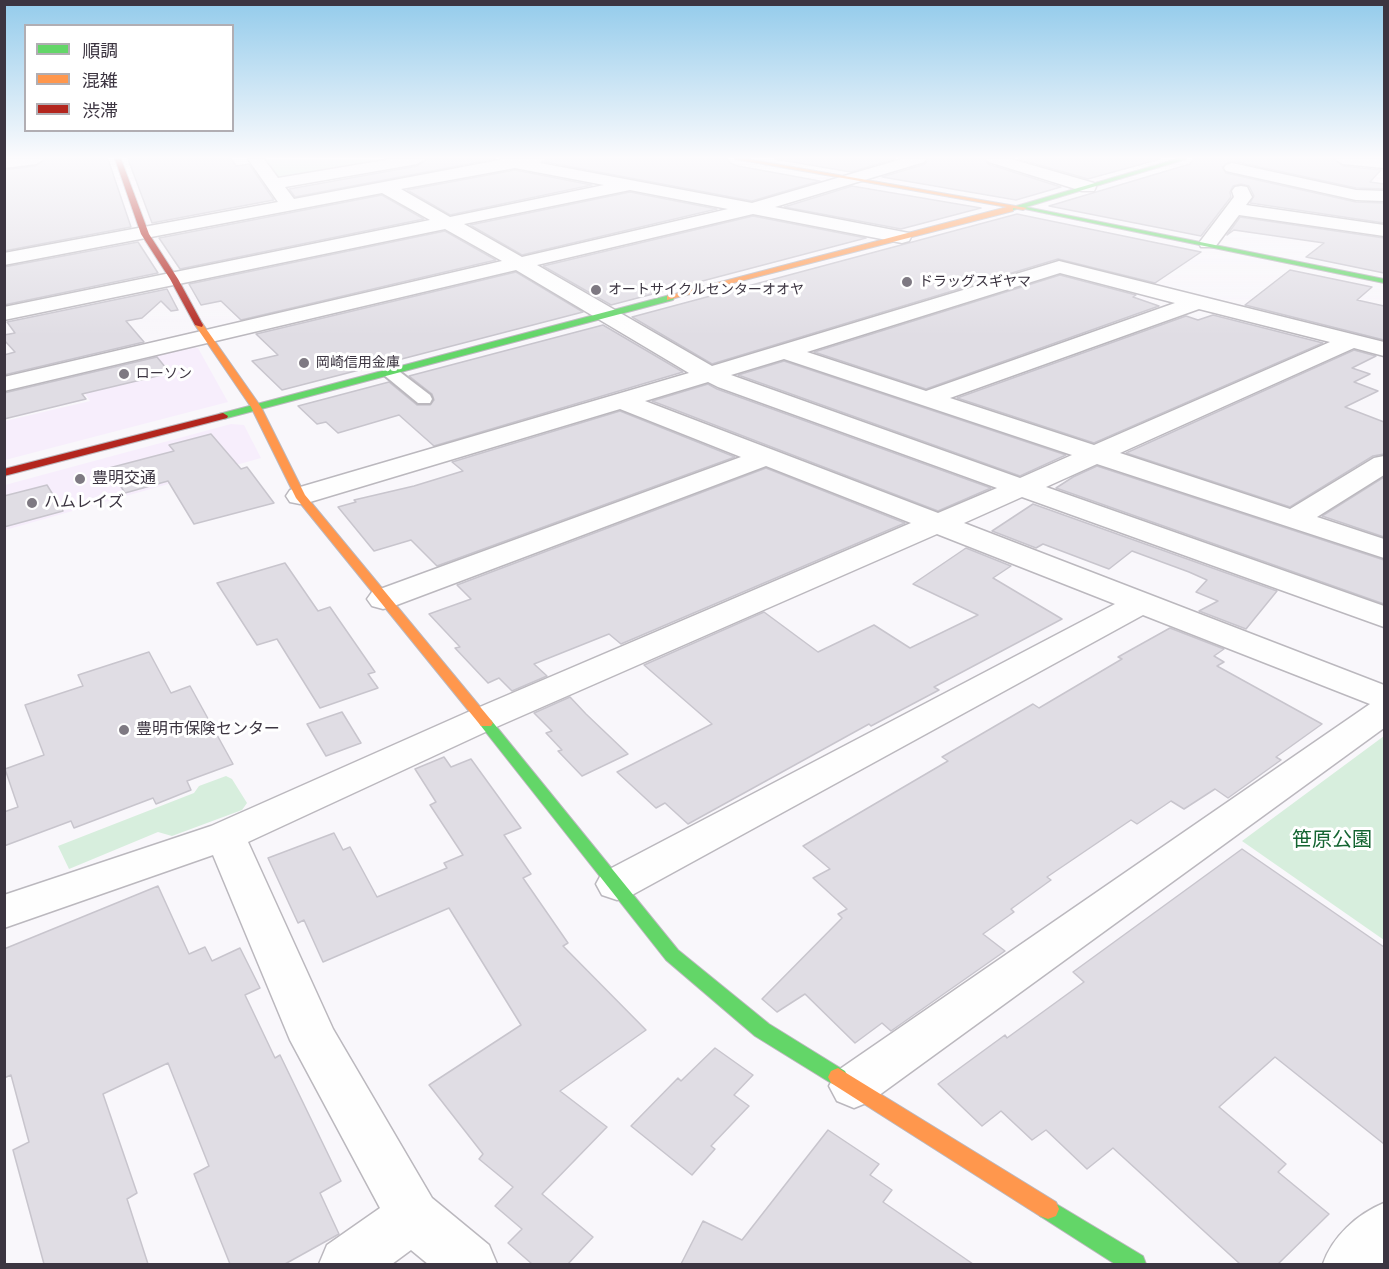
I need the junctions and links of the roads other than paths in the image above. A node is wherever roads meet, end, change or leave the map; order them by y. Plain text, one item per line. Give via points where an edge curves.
1 (140, 218) edge
2 (227, 218) edge
3 (438, 218) edge
4 (469, 218) edge
5 (711, 218) edge
6 (806, 218) edge
7 (974, 218) edge
8 (1077, 218) edge
9 (1228, 218) edge
10 (1297, 218) edge
11 (1360, 218) edge
12 (446, 223) junction
13 (1362, 228) junction
14 (1384, 231) edge
15 (146, 234) junction
16 (902, 237) junction
17 (1208, 243) junction
18 (4, 259) edge
19 (521, 264) junction
20 (174, 279) junction
21 (1384, 280) edge
22 (1197, 302) junction
23 (4, 314) edge
24 (605, 316) junction
25 (206, 338) junction
26 (1352, 341) junction
27 (1384, 349) edge
28 (784, 352) junction
29 (390, 372) junction
30 (710, 374) junction
31 (4, 384) edge
32 (928, 398) junction
33 (424, 399) dead end
34 (620, 400) junction
35 (256, 407) junction
36 (1098, 453) junction
37 (765, 457) junction
38 (1384, 464) edge
39 (4, 473) edge
40 (1022, 488) junction
41 (300, 496) junction
42 (1294, 519) junction
43 (935, 524) junction
44 (1384, 549) edge
45 (383, 599) junction
46 (1140, 603) junction
47 (1384, 617) edge
48 (1384, 697) edge
49 (1384, 711) edge
50 (482, 720) junction
51 (225, 836) junction
52 (617, 884) junction
53 (4, 912) edge
54 (854, 1086) junction
55 (413, 1216) junction
56 (1384, 1229) edge
57 (346, 1264) edge
58 (469, 1264) edge
59 (1135, 1264) edge
60 (1351, 1264) edge

1 - 15 street
2 - 15 street
3 - 12 street
4 - 12 street
5 - 19 street
6 - 16 street
7 - 16 street
8 - 17 street
9 - 17 street
10 - 13 street
11 - 13 street
12 - 19 street
12 - 20 street
13 - 14 street
15 - 18 street
15 - 20 street
16 - 24 street
17 - 21 street
19 - 24 street
19 - 25 street
20 - 23 street
20 - 25 street
22 - 26 street
22 - 28 street via 1059,267
22 - 32 street
24 - 29 street
24 - 30 street
25 - 31 street
25 - 35 street
26 - 27 street
26 - 36 street
28 - 30 street
28 - 32 street
29 - 33 lane
29 - 35 street
30 - 34 street
30 - 40 street
32 - 36 street
34 - 37 street
34 - 41 street
35 - 39 street
35 - 41 street
36 - 40 street
36 - 42 street
37 - 43 street
37 - 45 street
38 - 42 street
40 - 43 street
40 - 47 street
41 - 45 street
42 - 44 street
43 - 46 street
43 - 50 street
45 - 50 street
46 - 48 street
46 - 52 street
49 - 54 street
50 - 51 street
50 - 52 street
51 - 53 street
51 - 55 street via 314,1040
52 - 54 street via 672,954 762,1030
54 - 59 street
55 - 57 street
55 - 58 street
56 - 60 street

